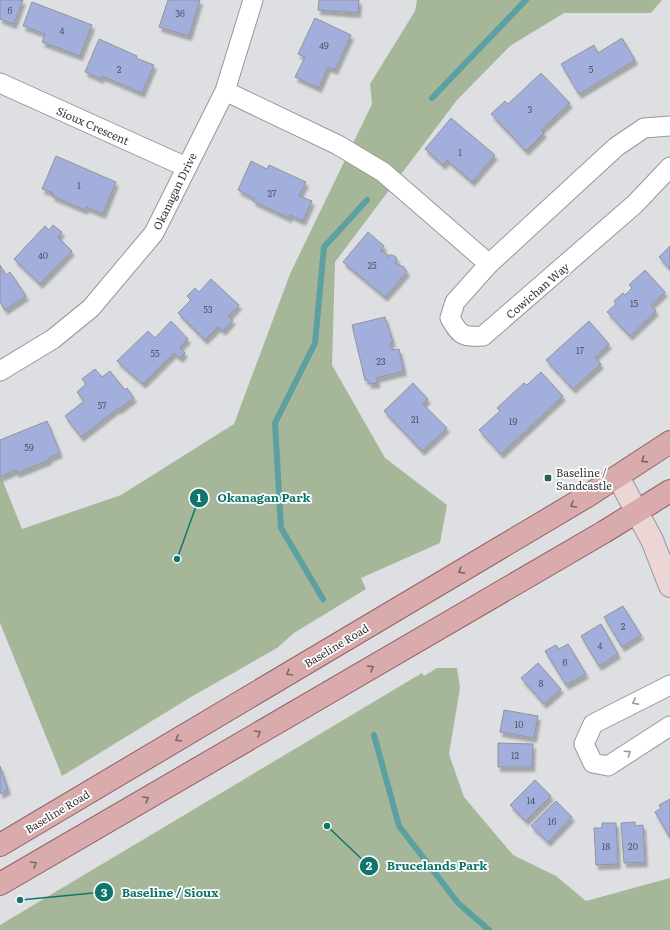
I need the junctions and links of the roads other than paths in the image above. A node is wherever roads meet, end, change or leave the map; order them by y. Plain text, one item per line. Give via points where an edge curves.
1 (253, 0) edge
2 (0, 83) edge
3 (225, 91) junction
4 (670, 126) edge
5 (186, 167) junction
6 (670, 167) edge
7 (489, 264) junction
8 (0, 371) edge
9 (670, 442) edge
10 (618, 477) junction
11 (670, 491) edge
12 (637, 512) junction
13 (670, 586) edge
14 (670, 685) edge
15 (670, 726) edge
16 (0, 845) edge
17 (0, 884) edge

1 - 3 street, Okanagan Drive
2 - 5 street, Sioux Crescent
3 - 5 street, Okanagan Drive
3 - 7 street via 338,145 383,172
4 - 7 street, Cowichan Way via 644,128 616,147
5 - 8 street, Okanagan Drive via 154,233 90,308 53,338
6 - 7 street, Cowichan Way via 635,204 483,336 469,337 458,332 450,318 455,302
9 -> 10 main road, Baseline Road
10 - 12 street
10 -> 16 main road, Baseline Road
11 - 12 main road
12 - 13 street via 652,540
17 -> 12 main road
14 -> 15 street via 593,724 584,744 593,763 608,766

